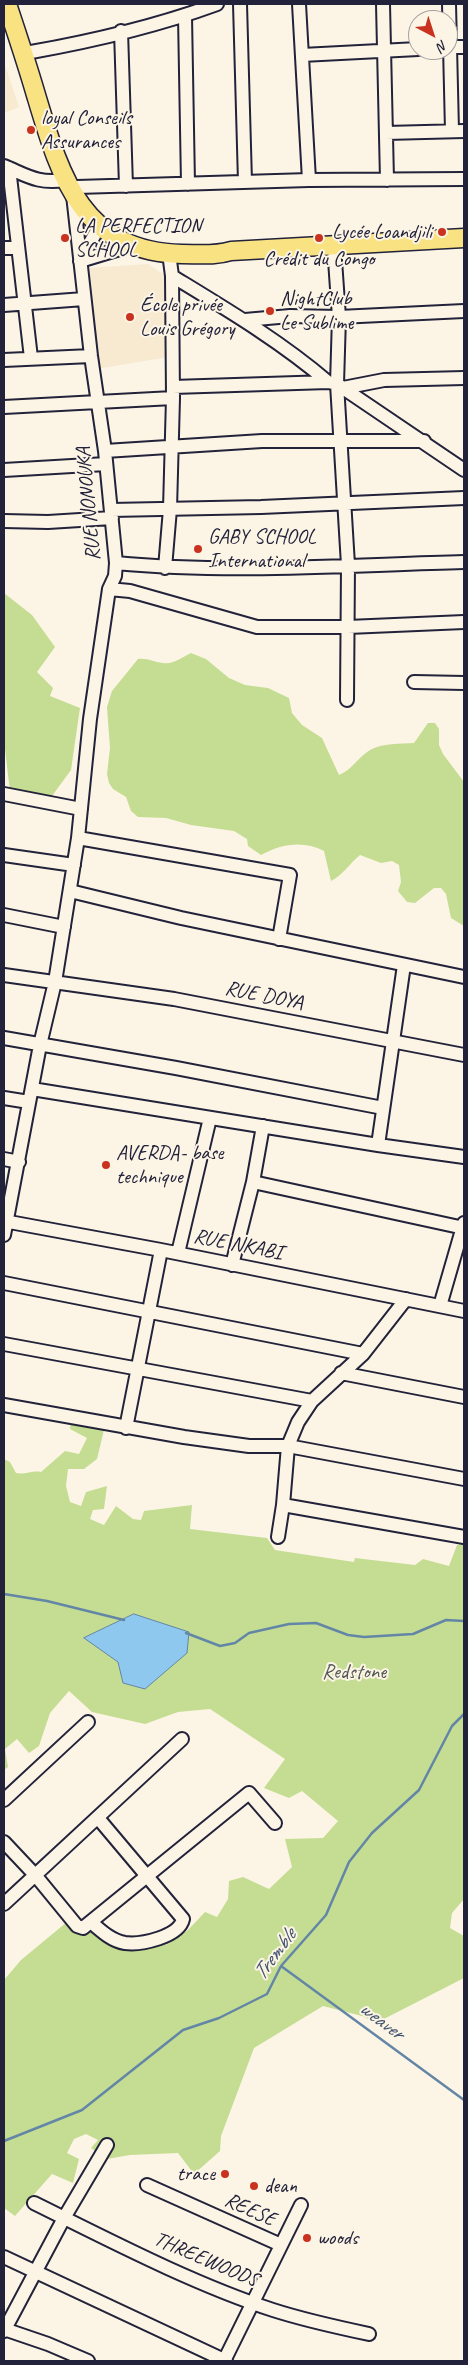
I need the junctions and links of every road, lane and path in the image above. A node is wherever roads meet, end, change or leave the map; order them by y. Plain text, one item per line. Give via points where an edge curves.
1 (7, 4) edge
2 (17, 4) edge
3 (216, 4) edge
4 (240, 4) edge
5 (299, 4) edge
6 (382, 4) edge
7 (185, 16) junction
8 (121, 31) junction
9 (408, 49) edge
10 (385, 50) junction
11 (31, 52) junction
12 (302, 56) junction
13 (450, 60) edge
14 (458, 131) edge
15 (386, 133) junction
16 (6, 167) edge
17 (464, 179) edge
18 (309, 180) junction
19 (387, 180) junction
20 (245, 182) junction
21 (188, 184) junction
22 (126, 186) junction
23 (71, 187) junction
24 (100, 225) junction
25 (464, 238) edge
26 (133, 245) junction
27 (334, 246) junction
28 (4, 248) edge
29 (18, 248) junction
30 (231, 251) junction
31 (169, 254) junction
32 (80, 261) junction
33 (172, 276) junction
34 (84, 299) junction
35 (26, 304) junction
36 (4, 305) edge
37 (464, 311) edge
38 (338, 317) junction
39 (245, 320) junction
40 (91, 356) junction
41 (31, 358) junction
42 (4, 360) edge
43 (464, 378) edge
44 (336, 384) junction
45 (173, 392) junction
46 (97, 401) junction
47 (4, 407) edge
48 (340, 440) junction
49 (424, 441) junction
50 (172, 446) junction
51 (105, 451) junction
52 (106, 464) junction
53 (4, 470) edge
54 (464, 470) edge
55 (464, 498) edge
56 (344, 503) junction
57 (170, 509) junction
58 (112, 514) junction
59 (4, 521) edge
60 (464, 562) edge
61 (116, 563) junction
62 (348, 565) junction
63 (166, 568) junction
64 (109, 589) junction
65 (464, 622) edge
66 (348, 628) junction
67 (414, 682) dead end
68 (464, 683) edge
69 (347, 700) dead end
70 (4, 794) edge
71 (81, 809) junction
72 (78, 838) junction
73 (4, 854) edge
74 (74, 866) junction
75 (70, 891) junction
76 (4, 915) edge
77 (64, 927) junction
78 (279, 939) junction
79 (404, 965) junction
80 (4, 975) edge
81 (464, 977) edge
82 (56, 982) junction
83 (4, 1038) edge
84 (392, 1041) junction
85 (40, 1045) junction
86 (464, 1055) edge
87 (32, 1089) junction
88 (4, 1098) edge
89 (29, 1102) junction
90 (383, 1108) junction
91 (210, 1118) junction
92 (263, 1126) junction
93 (378, 1145) junction
94 (464, 1157) edge
95 (4, 1160) edge
96 (19, 1162) junction
97 (253, 1182) junction
98 (5, 1222) edge
99 (464, 1226) edge
100 (4, 1235) edge
101 (161, 1250) junction
102 (178, 1254) junction
103 (232, 1265) junction
104 (4, 1283) edge
105 (406, 1299) junction
106 (440, 1306) junction
107 (149, 1310) junction
108 (464, 1311) edge
109 (4, 1344) edge
110 (363, 1354) junction
111 (137, 1370) junction
112 (341, 1373) junction
113 (464, 1397) edge
114 (312, 1401) junction
115 (4, 1405) edge
116 (126, 1428) junction
117 (288, 1446) junction
118 (464, 1479) edge
119 (283, 1505) junction
120 (278, 1536) dead end
121 (464, 1537) edge
122 (88, 1722) dead end
123 (182, 1739) dead end
124 (4, 1800) edge
125 (98, 1818) junction
126 (275, 1823) dead end
127 (4, 1842) edge
128 (147, 1875) junction
129 (36, 1876) junction
130 (4, 1904) edge
131 (92, 1923) junction
132 (108, 2145) dead end
133 (147, 2185) dead end
134 (34, 2203) dead end
135 (301, 2205) dead end
136 (64, 2218) junction
137 (281, 2246) junction
138 (4, 2257) edge
139 (38, 2271) junction
140 (254, 2303) junction
141 (4, 2330) edge
142 (368, 2334) dead end
143 (88, 2361) edge
144 (225, 2361) edge

1 - 23 highway
2 - 11 highway
3 - 7 street
4 - 20 street
5 - 12 street
6 - 10 street
7 - 8 street
7 - 21 street
8 - 11 street
8 - 22 street
9 - 10 street
10 - 12 street
10 - 15 street
11 - 23 highway
12 - 18 street
13 - 14 street
14 - 15 street
15 - 19 street
16 - 23 street via 47,183
16 - 29 street
17 - 19 street
18 - 19 street
18 - 20 street
20 - 21 street
21 - 22 street
22 - 23 street
23 - 24 highway
23 - 30 highway via 100,218 132,237 158,247
23 - 32 street, RUE NONOUKA
24 - 26 highway
24 - 32 street
25 - 27 highway
26 - 31 highway
26 - 32 street
27 - 30 highway
27 - 38 street
28 - 29 street
29 - 35 street
30 - 31 highway
31 - 33 street
32 - 34 street, RUE NONOUKA
33 - 39 street
33 - 45 street
34 - 35 street
34 - 40 street, RUE NONOUKA
35 - 36 street
35 - 41 street
37 - 38 street
38 - 39 street via 290,316
38 - 44 street
39 - 44 street
40 - 41 street
40 - 46 street, RUE NONOUKA
41 - 42 street
43 - 44 street
44 - 45 street
44 - 48 street
44 - 49 street
45 - 46 street
45 - 50 street
46 - 47 street
46 - 51 street, RUE NONOUKA
48 - 49 street
48 - 50 street via 262,440
48 - 56 street
49 - 54 street
50 - 51 street
50 - 57 street
51 - 52 street, RUE NONOUKA
52 - 53 street
52 - 58 street, RUE NONOUKA
55 - 56 street
56 - 57 street
56 - 62 street
57 - 58 street
57 - 63 street
58 - 59 street via 48,522
58 - 61 street, RUE NONOUKA
60 - 62 street
61 - 63 street
61 - 64 street, RUE NONOUKA
62 - 63 street
62 - 66 street
64 - 66 street via 130,591 256,627
64 - 71 street, RUE NONOUKA
65 - 66 street
66 - 69 street
67 - 68 street
70 - 71 street
71 - 72 street, RUE NONOUKA
72 - 74 street, RUE NONOUKA
72 - 78 street via 290,875
73 - 74 street
74 - 75 street, RUE NONOUKA
75 - 77 street, RUE NONOUKA
75 - 78 street
76 - 77 street
77 - 82 street, RUE NONOUKA
78 - 79 street
79 - 81 street
79 - 84 street
80 - 82 street, RUE DOYA
82 - 84 street, RUE DOYA via 174,999
82 - 85 street, RUE NONOUKA
83 - 85 street
84 - 86 street, RUE DOYA
84 - 90 street
85 - 87 street, RUE NONOUKA
85 - 90 street
87 - 89 street, RUE NONOUKA
87 - 91 street
88 - 89 street
89 - 96 street, RUE NONOUKA
90 - 93 street
91 - 92 street
91 - 102 street
92 - 93 street
92 - 97 street
93 - 94 street
95 - 96 street
96 - 98 street, RUE NONOUKA
97 - 99 street
97 - 103 street
98 - 100 street, RUE NONOUKA
98 - 101 street, RUE NKABI
99 - 106 street
101 - 102 street, RUE NKABI
101 - 107 street
102 - 103 street, RUE NKABI
103 - 105 street, RUE NKABI
104 - 107 street
105 - 106 street, RUE NKABI
105 - 110 street
106 - 108 street, RUE NKABI
107 - 110 street
107 - 111 street
109 - 111 street
110 - 112 street
111 - 114 street
111 - 116 street
112 - 113 street
112 - 114 street
114 - 117 street
115 - 116 street
116 - 117 street via 249,1446
117 - 118 street
117 - 119 street
119 - 120 street
119 - 121 street
122 - 124 street
123 - 125 street
125 - 128 street
125 - 129 street
126 - 128 street via 249,1792
127 - 129 street
128 - 131 street
128 - 131 street via 183,1918 175,1931 126,1943 104,1934
129 - 130 street
129 - 131 street via 77,1926 83,1928
132 - 136 street
133 - 137 street, REESE
134 - 136 street, THREEWOODS
135 - 137 street
136 - 139 street
136 - 140 street, THREEWOODS
137 - 140 street
138 - 139 street
139 - 141 street
139 - 144 street
140 - 142 street, THREEWOODS
140 - 144 street
141 - 143 street

